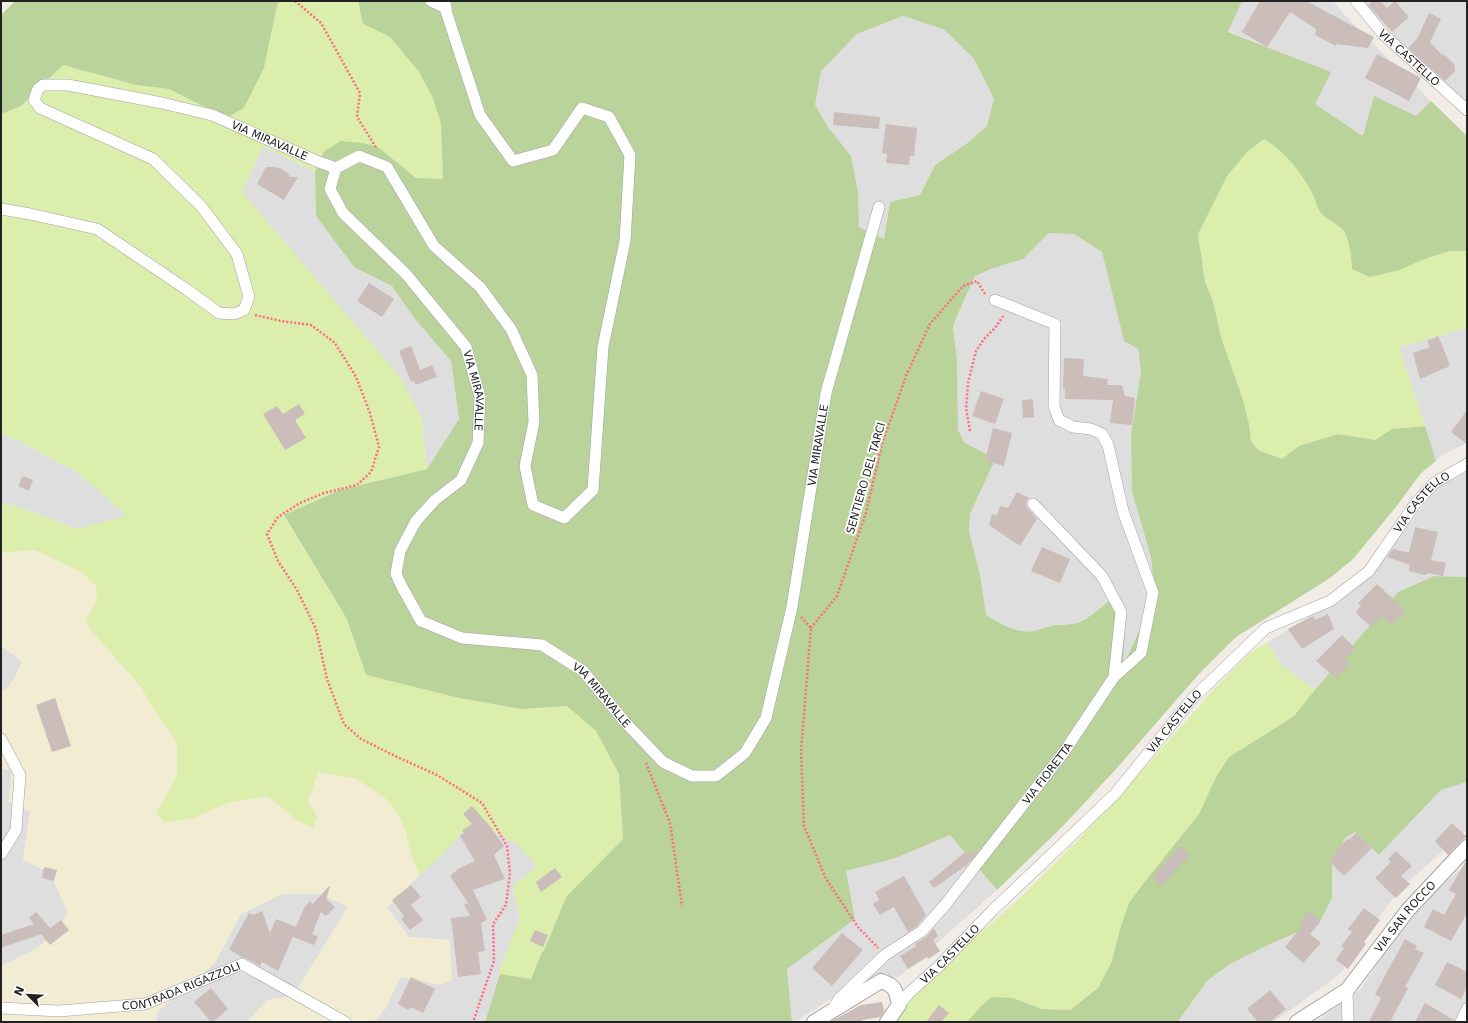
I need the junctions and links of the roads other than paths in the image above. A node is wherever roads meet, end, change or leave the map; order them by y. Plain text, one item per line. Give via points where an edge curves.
1 (431, 1) edge
2 (1356, 1) edge
3 (445, 4) edge
4 (1467, 110) edge
5 (336, 168) junction
6 (879, 207) dead end
7 (1, 209) edge
8 (995, 300) road end
9 (1467, 464) edge
10 (1033, 504) dead end
11 (1114, 677) junction
12 (1, 739) edge
13 (1467, 847) edge
14 (1, 854) edge
15 (1347, 990) junction
16 (898, 1005) junction
17 (1, 1008) edge
18 (1467, 1009) edge
19 (832, 1011) junction
20 (345, 1022) edge
21 (814, 1022) edge
22 (887, 1022) edge
23 (1297, 1022) edge
24 (1348, 1022) edge
25 (1461, 1022) edge

1 - 3 street
2 - 4 street, VIA CASTELLO via 1383,34
3 - 5 street via 480,115 513,161 553,150 582,108 609,117 630,155 625,241 603,347 593,490 564,518 533,505 525,466 534,422 532,375 511,329 480,287 434,246 387,167 359,156
5 - 6 street, VIA MIRAVALLE via 330,189 343,213 406,274 466,347 480,397 478,443 461,480 435,500 416,521 400,551 396,574 421,621 462,638 542,645 583,671 625,722 663,762 692,776 716,776 745,754 766,718 792,607 826,393
5 - 7 street, VIA MIRAVALLE via 212,115 68,85 43,85 38,89 34,100 40,108 153,159 202,206 237,254 249,297 244,310 234,314 218,313 97,229
8 - 11 street via 1056,324 1054,406 1060,420 1073,427 1091,429 1102,434 1108,445 1123,511 1153,593 1141,653
9 - 16 street, VIA CASTELLO via 1434,483 1415,504 1369,571 1330,601 1266,628 1192,699 1115,794
10 - 11 street, VIA FIORETTA via 1102,576 1121,612
11 - 19 street, VIA FIORETTA via 1064,752 945,905 922,931 885,955 839,999
12 - 14 street via 20,775 16,830
13 - 15 street, VIA SAN ROCCO via 1408,910
15 - 23 street, VIA SAN ROCCO
15 - 24 street
16 - 19 street via 896,991 890,984 881,981
16 - 22 street
17 - 20 street, CONTRADA RIGAZZOLI via 59,1011 145,1004 242,964
18 - 25 street
19 - 21 street

